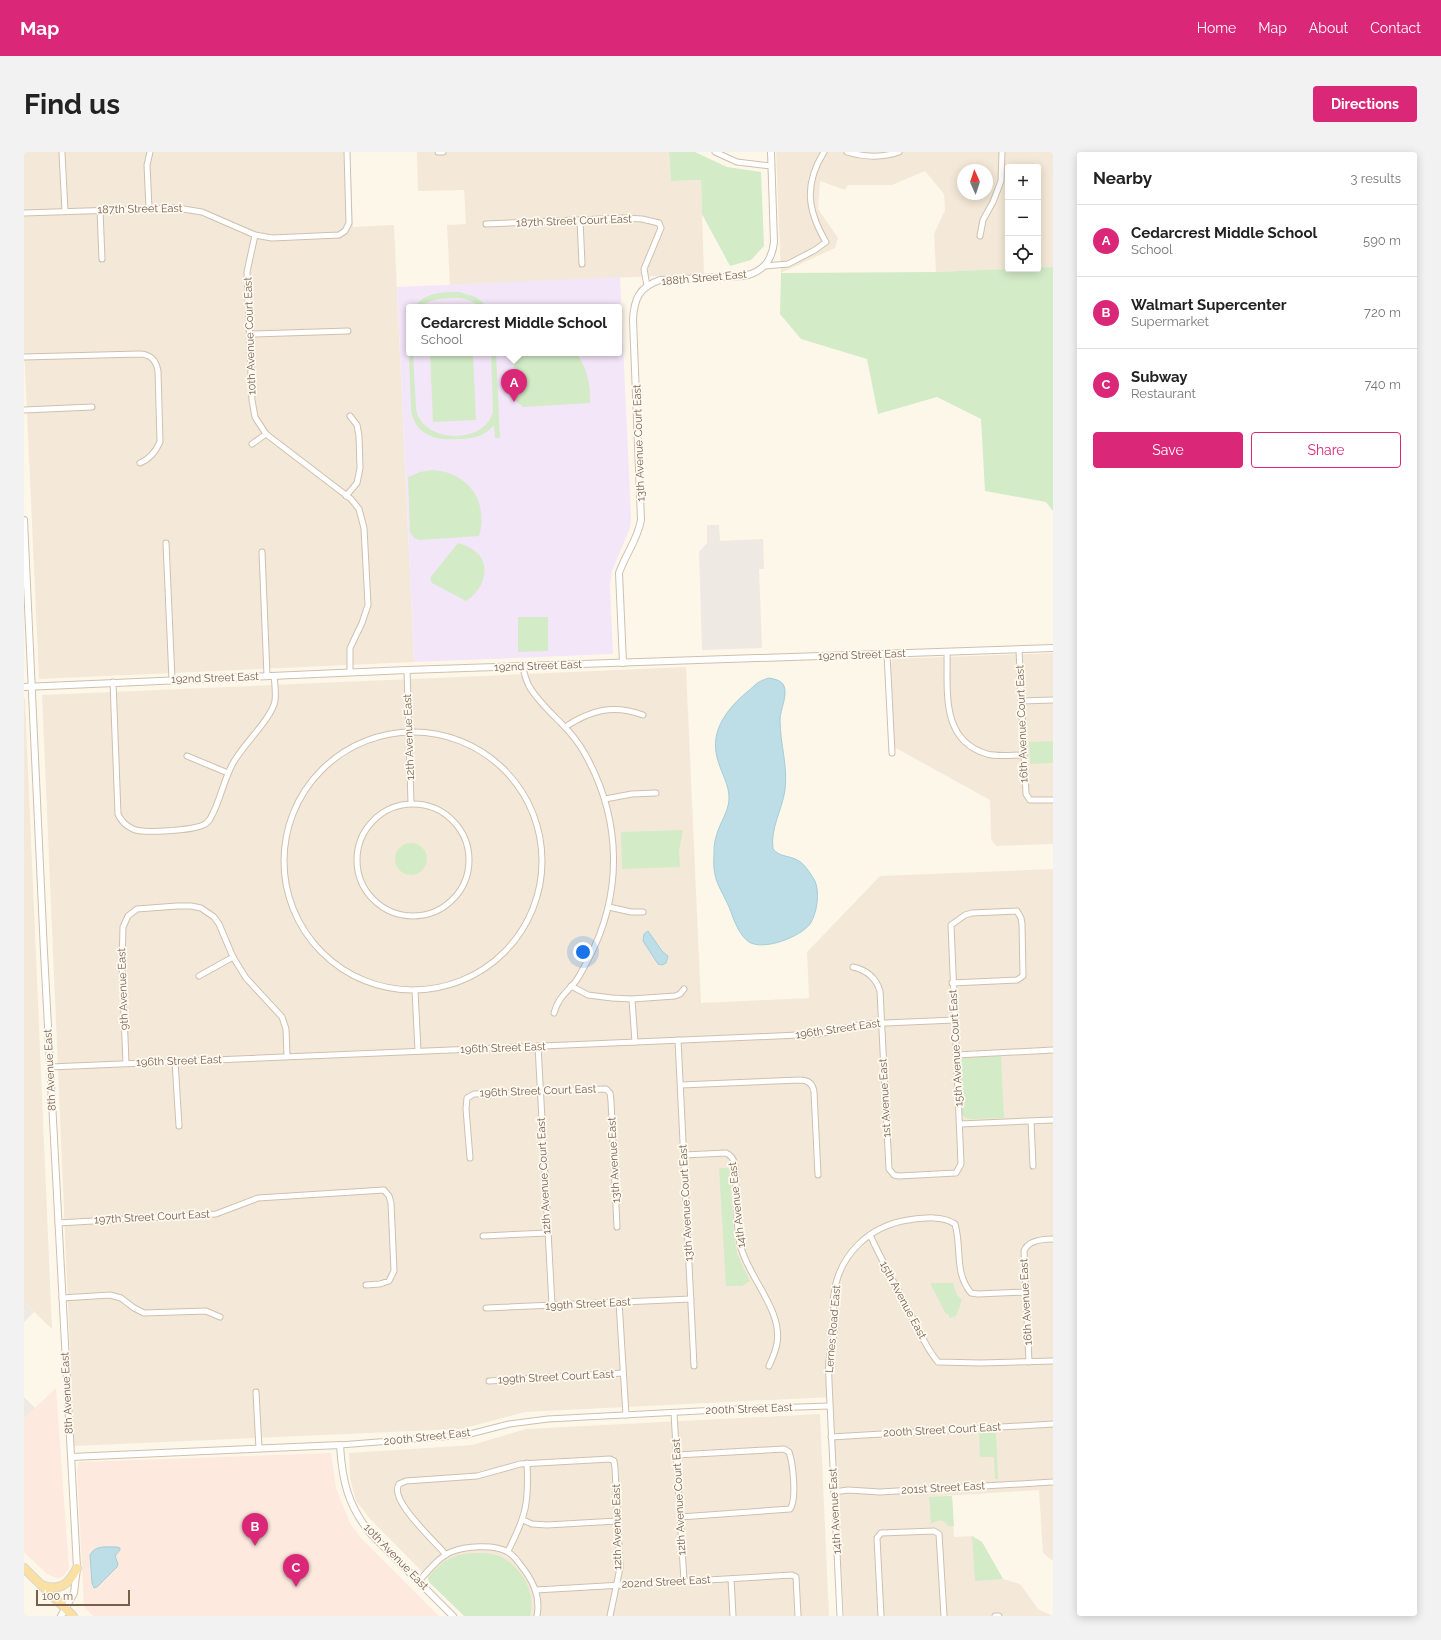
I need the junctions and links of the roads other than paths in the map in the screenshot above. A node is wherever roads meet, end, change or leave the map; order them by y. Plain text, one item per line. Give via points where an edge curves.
1 (150, 152) edge
2 (347, 152) edge
3 (438, 152) edge
4 (443, 152) edge
5 (716, 152) edge
6 (771, 152) edge
7 (824, 152) edge
8 (847, 152) edge
9 (899, 152) edge
10 (1002, 152) edge
11 (62, 153) edge
12 (771, 166) junction
13 (149, 208) junction
14 (100, 210) junction
15 (65, 211) junction
16 (24, 213) edge
17 (580, 220) junction
18 (486, 224) dead end
19 (255, 235) junction
20 (980, 236) dead end
21 (102, 259) dead end
22 (582, 264) dead end
23 (765, 266) junction
24 (647, 286) junction
25 (348, 331) dead end
26 (250, 334) junction
27 (24, 357) edge
28 (92, 407) dead end
29 (24, 410) edge
30 (350, 416) dead end
31 (266, 434) junction
32 (252, 444) dead end
33 (140, 463) dead end
34 (346, 496) junction
35 (24, 520) edge
36 (166, 543) dead end
37 (262, 552) dead end
38 (25, 564) edge
39 (26, 636) edge
40 (1053, 648) edge
41 (1019, 650) junction
42 (947, 652) junction
43 (887, 654) junction
44 (623, 663) junction
45 (523, 666) junction
46 (407, 670) junction
47 (350, 672) junction
48 (267, 676) junction
49 (274, 676) junction
50 (172, 680) junction
51 (113, 682) junction
52 (31, 686) junction
53 (24, 687) edge
54 (1053, 700) edge
55 (1021, 701) junction
56 (644, 714) dead end
57 (565, 727) junction
58 (409, 732) junction
59 (892, 752) dead end
60 (1024, 755) junction
61 (187, 756) dead end
62 (228, 773) junction
63 (656, 793) dead end
64 (604, 799) junction
65 (1053, 800) edge
66 (411, 804) junction
67 (609, 907) junction
68 (643, 912) dead end
69 (233, 957) junction
70 (854, 967) dead end
71 (199, 976) dead end
72 (952, 982) junction
73 (571, 986) junction
74 (684, 989) dead end
75 (416, 990) junction
76 (632, 999) junction
77 (554, 1013) dead end
78 (954, 1020) junction
79 (881, 1023) junction
80 (678, 1040) junction
81 (635, 1042) junction
82 (538, 1046) junction
83 (1053, 1050) edge
84 (418, 1051) junction
85 (956, 1055) junction
86 (287, 1056) junction
87 (175, 1061) junction
88 (126, 1063) junction
89 (50, 1067) junction
90 (681, 1085) junction
91 (540, 1091) junction
92 (610, 1093) joint
93 (1053, 1120) edge
94 (1030, 1121) junction
95 (960, 1124) junction
96 (179, 1126) dead end
97 (684, 1155) junction
98 (470, 1158) dead end
99 (1033, 1166) dead end
100 (958, 1171) joint
101 (818, 1175) dead end
102 (58, 1223) junction
103 (617, 1227) dead end
104 (547, 1234) junction
105 (870, 1235) junction
106 (483, 1236) dead end
107 (1053, 1239) edge
108 (366, 1285) dead end
109 (1026, 1292) junction
110 (62, 1298) junction
111 (691, 1299) junction
112 (619, 1302) junction
113 (552, 1305) junction
114 (486, 1308) dead end
115 (220, 1317) dead end
116 (1053, 1361) edge
117 (1029, 1362) junction
118 (694, 1366) dead end
119 (768, 1366) dead end
120 (623, 1373) junction
121 (489, 1381) dead end
122 (256, 1392) dead end
123 (829, 1406) junction
124 (674, 1413) junction
125 (626, 1415) junction
126 (1053, 1424) edge
127 (831, 1437) junction
128 (340, 1445) junction
129 (259, 1449) junction
130 (677, 1455) junction
131 (71, 1457) junction
132 (526, 1463) junction
133 (1053, 1482) edge
134 (834, 1492) junction
135 (680, 1517) junction
136 (523, 1520) junction
137 (617, 1521) junction
138 (508, 1551) junction
139 (446, 1555) junction
140 (24, 1568) edge
141 (77, 1568) junction
142 (731, 1579) junction
143 (418, 1581) junction
144 (684, 1581) junction
145 (40, 1584) junction
146 (616, 1585) junction
147 (536, 1590) junction
148 (64, 1613) edge
149 (73, 1616) edge
150 (453, 1616) edge
151 (536, 1616) edge
152 (610, 1616) edge
153 (733, 1616) edge
154 (798, 1616) edge
155 (840, 1616) edge
156 (881, 1616) edge
157 (944, 1616) edge
158 (995, 1616) edge
159 (999, 1616) edge

1 - 13 street
2 - 19 street, 187th Street East via 350,218 345,231 334,235 290,238
3 - 4 street
5 - 12 street via 737,162
6 - 12 street
7 - 23 street, 188th Street East via 814,171 810,193 814,220 826,242 788,264
8 - 9 street via 873,156
10 - 20 street via 1001,181 993,202 982,220
11 - 15 street
12 - 23 street via 774,242 772,255
13 - 14 street, 187th Street East
13 - 19 street, 187th Street East via 195,210
14 - 15 street, 187th Street East
14 - 21 street
15 - 16 street, 187th Street East
17 - 18 street, 187th Street Court East
17 - 22 street
17 - 24 street, 187th Street Court East via 642,219 660,225 644,269
19 - 26 street, 10th Avenue Court East via 247,272
23 - 24 street, 188th Street East via 755,273 744,276 666,279
24 - 44 street, 13th Avenue Court East via 637,298 634,311 641,520 638,534 619,573
25 - 26 street
26 - 31 street, 10th Avenue Court East via 252,400 255,417
27 - 33 street via 145,354 152,358 157,364 158,371 160,442 155,452
28 - 29 street
30 - 34 street via 357,425 360,468 357,483
31 - 32 street
31 - 34 street, 10th Avenue Court East
34 - 47 street, 10th Avenue Court East via 356,504 362,517 368,598 366,613 350,648
35 - 38 street, 8th Avenue East
36 - 50 street
37 - 48 street
38 - 39 street, 8th Avenue East
39 - 52 street, 8th Avenue East
40 - 41 street, 192nd Street East
41 - 42 street, 192nd Street East
41 - 55 street, 16th Avenue Court East
42 - 43 street, 192nd Street East
42 - 60 street via 948,706 950,720 956,731 976,750 1001,756
43 - 44 street, 192nd Street East
43 - 59 street
44 - 45 street, 192nd Street East
45 - 46 street, 192nd Street East
45 - 57 street via 536,697
46 - 47 street, 192nd Street East
46 - 58 street, 12th Avenue East
47 - 49 street, 192nd Street East
48 - 49 street, 192nd Street East
48 - 50 street, 192nd Street East
49 - 62 street via 275,694 268,717 245,745
50 - 51 street, 192nd Street East
51 - 52 street, 192nd Street East
51 - 62 street via 118,808 120,818 125,824 132,829 152,832 201,826 207,823 214,813
52 - 53 street, 192nd Street East
52 - 89 street, 8th Avenue East
54 - 55 street
55 - 60 street, 16th Avenue Court East
56 - 57 street via 631,710 604,710 585,715
57 - 64 street via 585,753
58 - 66 street, 12th Avenue East
58 - 75 street via 365,741 351,747 327,764 299,800 288,827 283,857 290,901 302,928 321,952 344,970 364,980 386,987
58 - 75 street via 455,739 477,749 496,762 518,784 533,812 543,858 540,889 535,904 521,932 501,956 462,981
60 - 65 street, 16th Avenue Court East via 1027,798 1034,801
61 - 62 street
63 - 64 street
64 - 67 street via 611,829 613,854 613,888
66 - 66 street via 394,807 372,821 362,835 356,861 363,886 380,906 392,912 414,916 439,909 453,899 467,876 469,858 466,841 452,819 429,806
67 - 68 street
67 - 73 street via 588,960
69 - 71 street
69 - 86 street via 257,991 282,1017 286,1029
69 - 88 street, 9th Avenue East via 220,924 212,914 201,908 191,906 137,909 128,916 122,936
70 - 79 street via 868,973 877,983 880,991
72 - 72 street, 15th Avenue Court East via 952,924 972,913 1013,910 1019,913 1022,924 1022,976 1017,980
72 - 78 street, 15th Avenue Court East
73 - 76 street via 588,995
73 - 77 street via 559,999
74 - 76 street via 675,996
75 - 84 street
76 - 81 street
78 - 79 street, 196th Street East
78 - 85 street, 15th Avenue Court East
79 - 80 street, 196th Street East via 863,1024 818,1034
79 - 100 street, 1st Avenue East via 890,1172 899,1176 956,1174
80 - 81 street, 196th Street East
80 - 90 street, 13th Avenue Court East
81 - 82 street, 196th Street East
82 - 84 street, 196th Street East
82 - 91 street, 12th Avenue Court East
83 - 85 street
84 - 86 street, 196th Street East
85 - 95 street, 15th Avenue Court East
86 - 87 street, 196th Street East
87 - 88 street, 196th Street East
87 - 96 street
88 - 89 street, 196th Street East
89 - 102 street, 8th Avenue East
90 - 97 street, 13th Avenue Court East
90 - 101 street via 800,1080 810,1083 814,1092
91 - 92 street, 196th Street Court East via 603,1088
91 - 98 street, 196th Street Court East via 474,1094 467,1098
91 - 104 street, 12th Avenue Court East
92 - 103 street, 13th Avenue East
93 - 94 street
94 - 95 street
94 - 99 street
95 - 100 street, 15th Avenue Court East via 961,1164
97 - 111 street, 13th Avenue Court East
97 - 119 street, 14th Avenue East via 726,1153 734,1163 740,1244 745,1261 770,1308 777,1329 777,1344
102 - 108 street, 197th Street Court East via 216,1214 258,1198 386,1191 391,1203 394,1271 389,1281
102 - 110 street, 8th Avenue East
104 - 106 street
104 - 113 street, 12th Avenue Court East
105 - 109 street, Lernes Road East via 898,1222 944,1219 955,1224 961,1274 971,1293
105 - 117 street, 15th Avenue East via 933,1356 941,1362
105 - 123 street, Lernes Road East via 853,1250 842,1265 838,1276 833,1302 835,1329 829,1361
107 - 109 street, 16th Avenue East via 1030,1244 1025,1248
109 - 117 street, 16th Avenue East
110 - 115 street via 110,1295 121,1298 144,1313 206,1310
110 - 131 street, 8th Avenue East
111 - 112 street, 199th Street East
111 - 118 street, 13th Avenue Court East
112 - 113 street, 199th Street East
112 - 120 street
113 - 114 street, 199th Street East
116 - 117 street
120 - 121 street, 199th Street Court East
120 - 125 street
122 - 129 street
123 - 124 street, 200th Street East
123 - 127 street, 14th Avenue East
124 - 125 street, 200th Street East
124 - 130 street, 12th Avenue Court East
125 - 128 street, 200th Street East via 542,1420 509,1424 466,1435
126 - 127 street, 200th Street Court East
127 - 134 street, 14th Avenue East
128 - 129 street, 200th Street East
128 - 143 street, 10th Avenue East via 345,1487 350,1502 371,1534
129 - 131 street, 200th Street East
130 - 135 street, 12th Avenue Court East
130 - 135 street via 784,1449 789,1452 792,1461 793,1480 793,1503 790,1509
131 - 141 street, 8th Avenue East
132 - 136 street via 527,1507
132 - 137 street, 12th Avenue East via 606,1459 614,1461
132 - 139 street via 477,1476 406,1481 397,1486 398,1496 408,1513
133 - 134 street, 201st Street East via 880,1492
134 - 155 street, 14th Avenue East
135 - 144 street, 12th Avenue Court East
136 - 137 street via 532,1524 547,1525
136 - 138 street
137 - 146 street, 12th Avenue East via 620,1568
138 - 139 street via 474,1547
138 - 147 street via 525,1570
139 - 143 street
140 - 145 main road
141 - 145 main road via 70,1581 63,1586
141 - 148 street, 8th Avenue East via 74,1593
142 - 144 street, 202nd Street East
142 - 153 street
142 - 154 street, 202nd Street East via 792,1575 796,1577
143 - 150 street, 10th Avenue East
144 - 146 street, 202nd Street East
145 - 148 main road
146 - 147 street, 202nd Street East
146 - 152 street, 12th Avenue East
147 - 151 street
148 - 149 main road
156 - 157 street via 877,1538 881,1533 934,1531 939,1534
158 - 159 street

